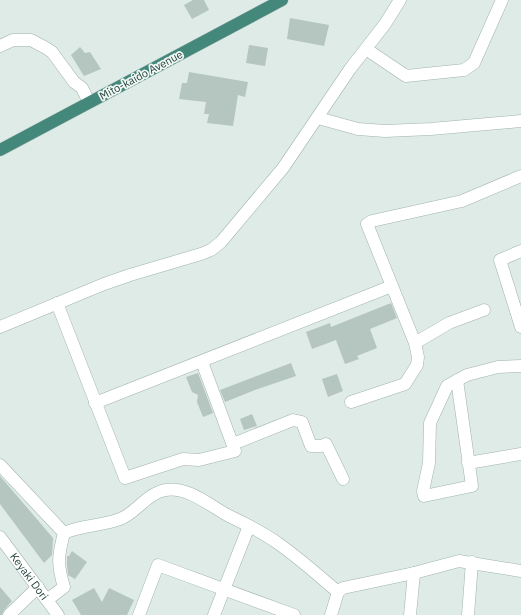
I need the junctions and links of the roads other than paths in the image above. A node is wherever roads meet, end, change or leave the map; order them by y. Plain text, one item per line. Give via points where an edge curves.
1 (282, 0) edge
2 (400, 0) edge
3 (502, 0) edge
4 (0, 46) edge
5 (366, 49) junction
6 (89, 102) junction
7 (318, 118) junction
8 (521, 121) edge
9 (0, 150) edge
10 (521, 176) edge
11 (521, 251) edge
12 (392, 286) junction
13 (57, 303) junction
14 (484, 310) dead end
15 (0, 327) edge
16 (521, 327) edge
17 (415, 343) junction
18 (202, 362) junction
19 (521, 366) edge
20 (457, 380) junction
21 (351, 402) dead end
22 (95, 403) junction
23 (232, 444) junction
24 (521, 454) edge
25 (468, 463) junction
26 (0, 465) edge
27 (342, 478) dead end
28 (248, 526) junction
29 (64, 533) junction
30 (0, 537) edge
31 (472, 562) junction
32 (521, 571) edge
33 (414, 573) junction
34 (38, 587) junction
35 (224, 590) junction
36 (338, 592) junction
37 (47, 600) junction
38 (9, 615) edge
39 (58, 615) edge
40 (139, 615) edge
41 (214, 615) edge
42 (294, 615) edge
43 (331, 615) edge
44 (410, 615) edge
45 (468, 615) edge

1 - 6 highway, Mito-kaido Avenue
2 - 5 street
3 - 5 street via 474,63 464,70 406,76
4 - 6 street via 13,40 31,40 46,48 82,88
5 - 7 street
6 - 9 highway, Mito-kaido Avenue
7 - 8 street via 358,129 384,131
7 - 13 street via 283,168 212,250 123,277
10 - 12 street via 462,200 368,224
11 - 16 street via 500,260
12 - 17 street
12 - 18 street
13 - 15 street
13 - 22 street
14 - 17 street via 449,323
17 - 21 street via 417,365 405,384
18 - 22 street
18 - 23 street
19 - 20 street via 498,367
20 - 25 street
20 - 25 street via 447,386 430,423 429,463 422,490 424,496 472,486
22 - 23 street via 125,478 183,459 199,460 235,452
23 - 27 street via 293,420 302,422 311,446 326,444
24 - 25 street
26 - 29 street
28 - 29 street via 197,497 184,492 164,490 150,496 121,519
28 - 35 street
28 - 36 street via 279,544
29 - 37 street via 58,562 64,587
30 - 34 street, Keyaki Dori
31 - 32 street
31 - 33 street via 459,561
31 - 45 street
33 - 36 street via 343,588
33 - 44 street
34 - 37 street, Keyaki Dori
34 - 38 street
35 - 40 street via 158,565
35 - 41 street
35 - 42 street
36 - 43 street
37 - 39 street, Keyaki Dori

